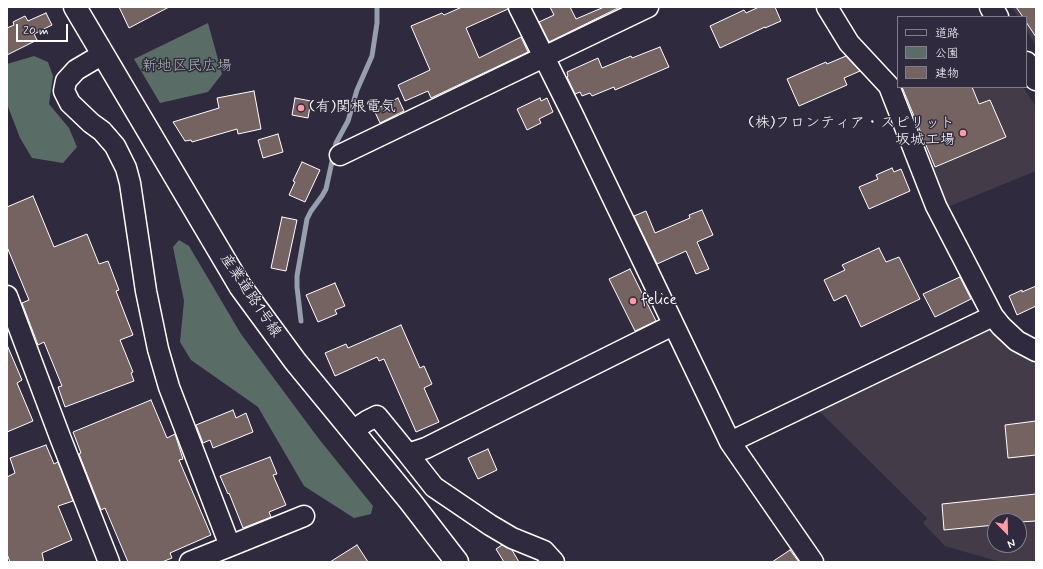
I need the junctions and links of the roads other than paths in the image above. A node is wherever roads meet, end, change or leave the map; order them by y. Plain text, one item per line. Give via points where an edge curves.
1 (75, 7) edge
2 (519, 7) edge
3 (648, 7) edge
4 (827, 7) edge
5 (991, 7) edge
6 (997, 16) edge
7 (103, 54) junction
8 (544, 57) junction
9 (1027, 65) edge
10 (1036, 79) edge
11 (340, 155) dead end
12 (7, 296) edge
13 (993, 316) junction
14 (673, 325) junction
15 (1036, 351) edge
16 (352, 431) junction
17 (730, 442) junction
18 (408, 454) junction
19 (304, 516) dead end
20 (230, 546) junction
21 (109, 562) edge
22 (190, 562) edge
23 (458, 562) edge
24 (554, 562) edge
25 (813, 562) edge

1 - 7 main road, 産業道路1号線
2 - 8 street
3 - 8 street
4 - 13 street via 849,43 889,86 936,206
5 - 6 main road
7 - 16 main road, 産業道路1号線 via 240,286 295,361
7 - 20 street via 76,70 66,81 64,91 70,103 115,146 126,168 158,349 169,387
8 - 11 street
8 - 14 street
9 - 10 main road
12 - 21 street
13 - 15 street via 1017,341
13 - 17 street
14 - 17 street
14 - 18 street via 426,448
16 - 18 street via 377,416
16 - 23 main road, 産業道路1号線
17 - 25 street
18 - 24 street via 434,487 506,535 544,551
19 - 20 street
20 - 22 street

